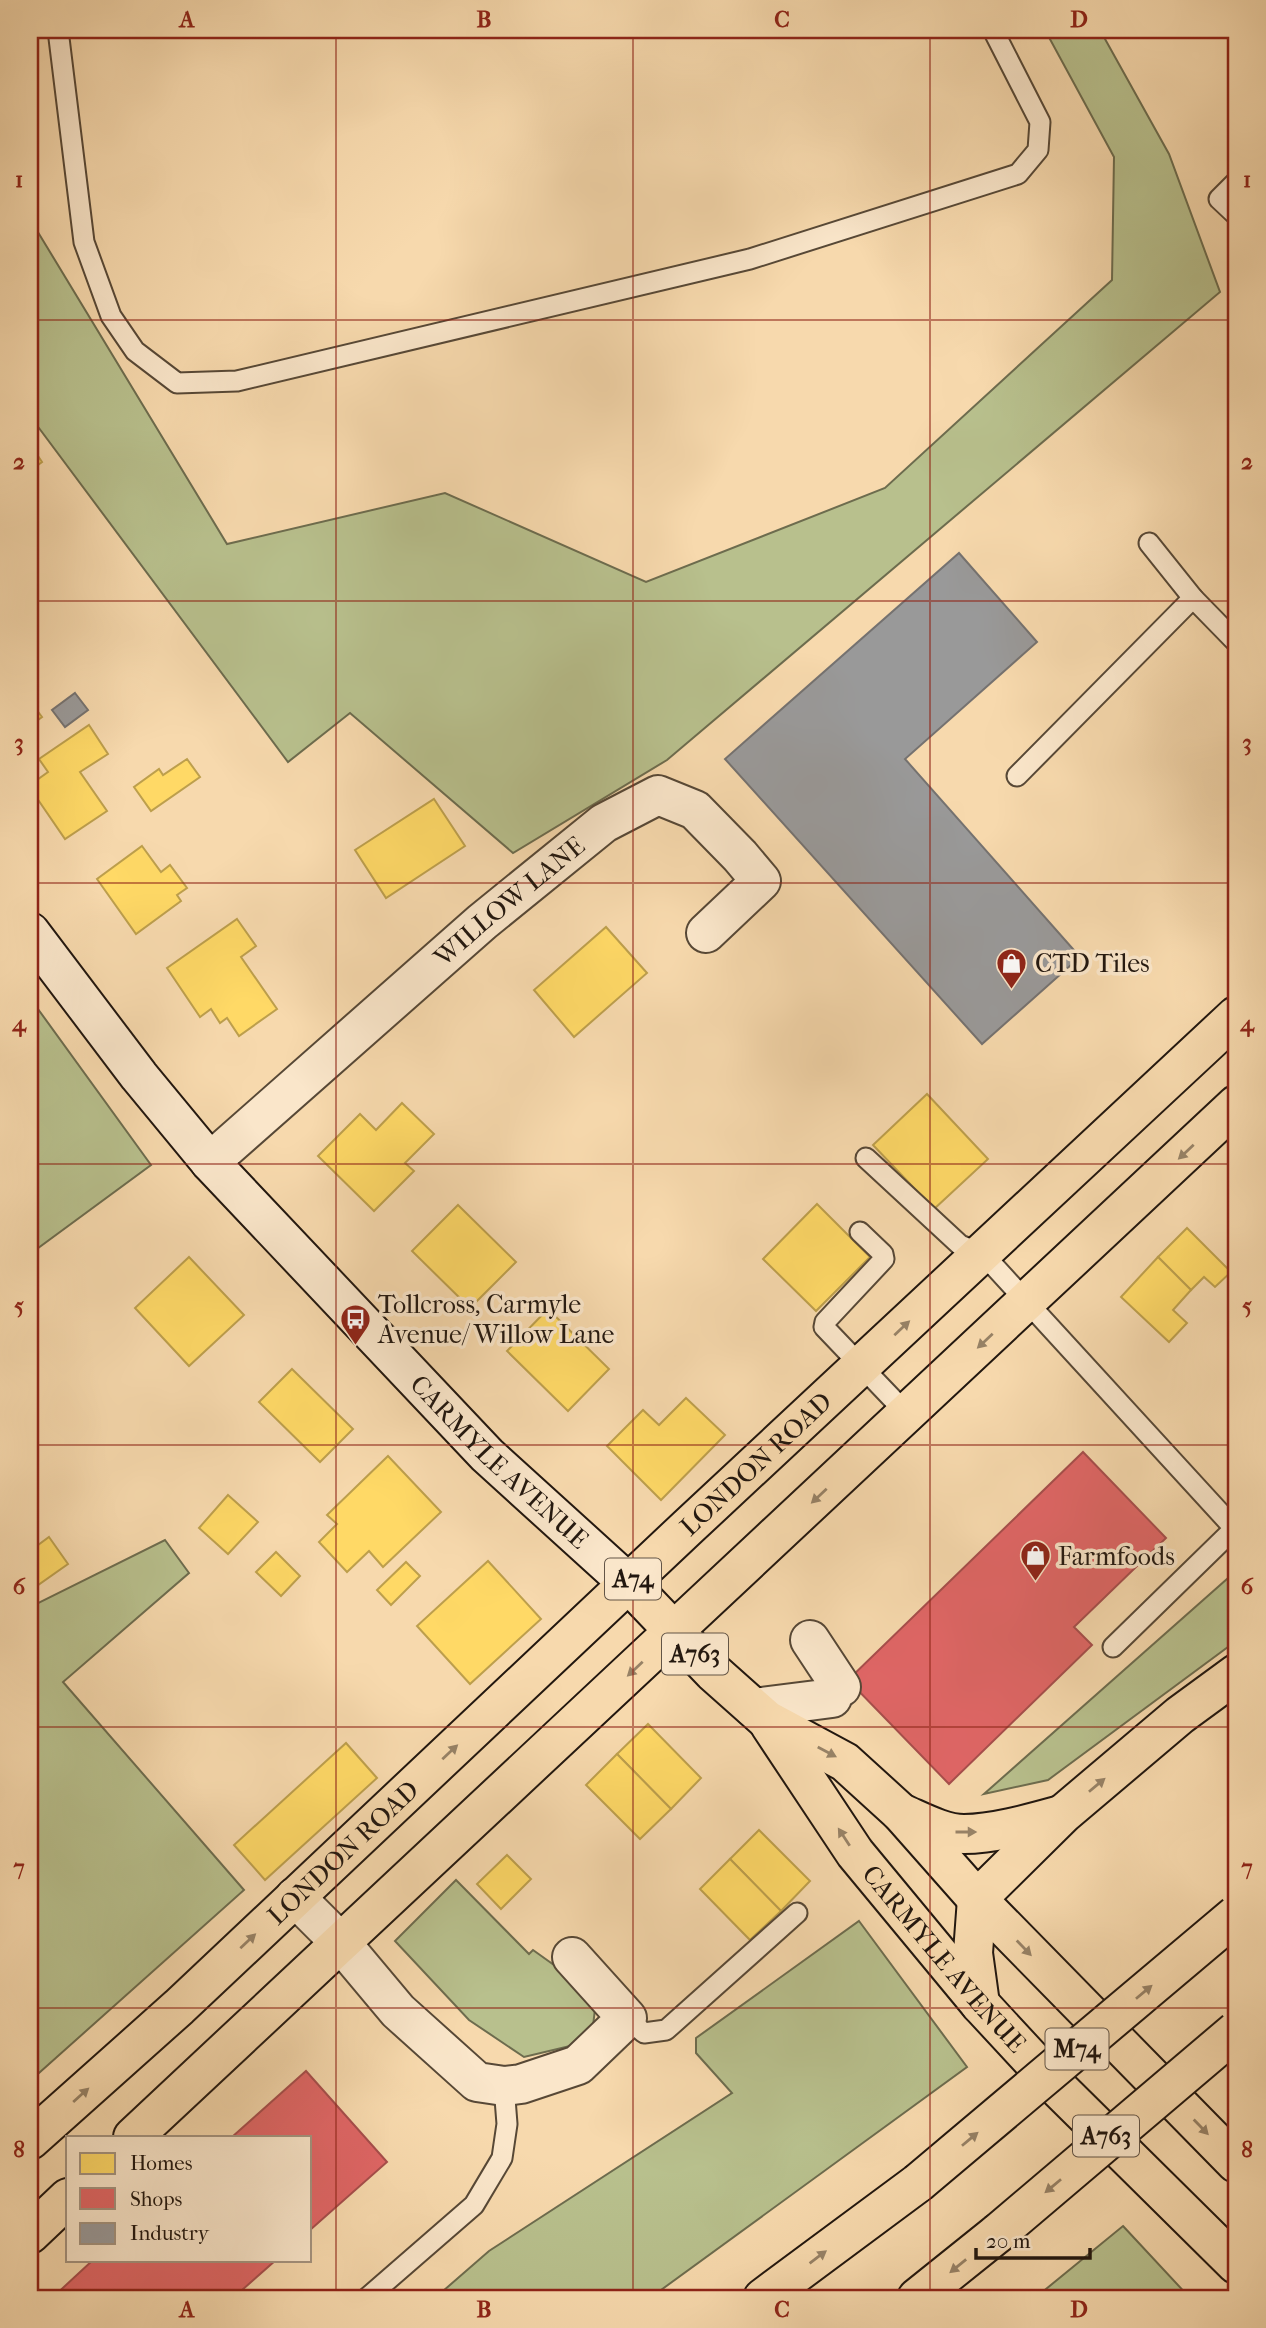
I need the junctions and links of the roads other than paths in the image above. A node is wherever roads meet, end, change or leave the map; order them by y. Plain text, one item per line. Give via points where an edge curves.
1 (58, 30) edge
2 (993, 30) edge
3 (1236, 182) edge
4 (1236, 215) edge
5 (1149, 542) dead end
6 (1193, 598) junction
7 (1236, 642) edge
8 (1017, 776) dead end
9 (30, 932) edge
10 (706, 933) dead end
11 (1236, 1016) edge
12 (1236, 1105) edge
13 (866, 1158) dead end
14 (210, 1162) junction
15 (860, 1232) dead end
16 (982, 1254) junction
17 (1028, 1300) junction
18 (861, 1366) junction
19 (907, 1414) junction
20 (1235, 1527) edge
21 (628, 1583) junction
22 (675, 1632) junction
23 (810, 1640) dead end
24 (1113, 1647) dead end
25 (1236, 1674) edge
26 (760, 1714) junction
27 (901, 1813) junction
28 (1063, 1814) junction
29 (295, 1897) junction
30 (977, 1899) junction
31 (797, 1913) dead end
32 (1236, 1915) edge
33 (341, 1943) junction
34 (572, 1956) dead end
35 (980, 2004) junction
36 (627, 2018) junction
37 (1236, 2031) edge
38 (504, 2086) junction
39 (135, 2136) edge
40 (30, 2140) edge
41 (1236, 2163) edge
42 (66, 2200) edge
43 (30, 2234) edge
44 (1236, 2264) edge
45 (367, 2298) edge
46 (764, 2298) edge
47 (918, 2298) edge

1 - 2 lane via 83,242 111,316 135,351 177,383 237,381 750,259 1018,174 1038,150 1040,122
3 - 4 lane via 1219,199
5 - 6 lane
6 - 7 lane
6 - 8 lane
9 - 14 street, CARMYLE AVENUE
10 - 14 street, WILLOW LANE via 761,881 695,810 658,795 604,823 514,895
11 - 16 main road, LONDON ROAD / A74
12 -> 17 main road, A74
13 - 16 lane via 960,1245
14 - 21 street, CARMYLE AVENUE via 487,1455
15 - 18 lane via 884,1259 824,1327
16 - 17 lane
18 -> 16 main road, LONDON ROAD / A74
17 -> 19 main road, A74
17 - 20 lane
18 - 19 lane
18 - 21 main road, LONDON ROAD / A74
19 -> 22 main road, A74
20 - 24 lane
21 - 22 main road, CARMYLE AVENUE / A763
29 -> 21 main road, LONDON ROAD / A74
22 - 26 main road, CARMYLE AVENUE / A763
22 -> 33 main road, A74
23 - 26 street via 836,1693
28 -> 25 main road
26 -> 27 main road, CARMYLE AVENUE / A763 via 845,1762
35 -> 26 main road, CARMYLE AVENUE / A763 via 855,1853
27 -> 28 main road via 962,1834 1026,1825
27 - 30 main road, CARMYLE AVENUE / A763
28 - 30 main road
29 - 33 street
40 -> 29 main road, LONDON ROAD / A74
30 - 35 main road via 973,1953
30 -> 41 main road, CARMYLE AVENUE / A763
31 - 36 lane via 666,2031 644,2033
46 -> 32 main road, M74, bridge via 918,2183
33 - 38 street via 398,2011 477,2082
33 - 39 main road, A74
34 - 36 street
35 - 44 main road, CARMYLE AVENUE / A763
36 - 38 street via 578,2065
37 -> 47 main road, bridge
38 - 45 lane via 507,2124 502,2158 474,2205
42 - 43 main road

